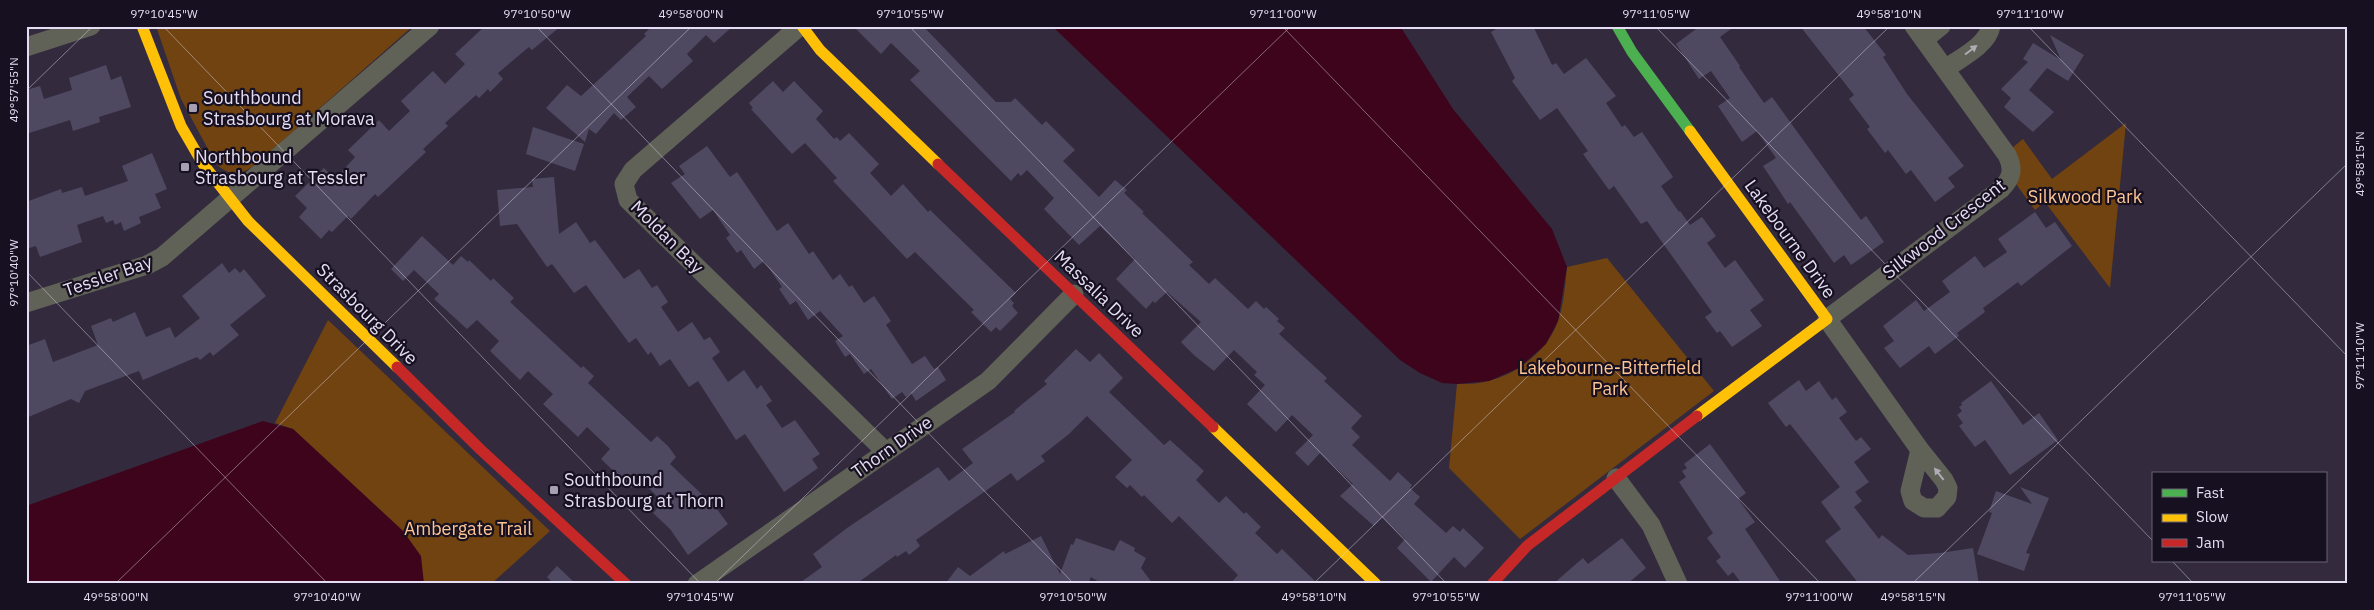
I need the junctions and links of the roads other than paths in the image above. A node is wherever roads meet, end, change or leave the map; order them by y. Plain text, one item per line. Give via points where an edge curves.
1 (91, 26) edge
2 (142, 26) edge
3 (430, 26) edge
4 (801, 26) edge
5 (1617, 26) edge
6 (1941, 26) edge
7 (1990, 26) edge
8 (1919, 33) edge
9 (26, 47) edge
10 (1945, 69) junction
11 (230, 200) junction
12 (1074, 294) junction
13 (26, 303) edge
14 (1827, 318) junction
15 (1920, 450) dead end
16 (886, 452) junction
17 (1616, 478) junction
18 (626, 584) edge
19 (697, 584) edge
20 (1376, 584) edge
21 (1492, 584) edge
22 (1678, 584) edge

1 - 9 street
2 - 11 street, Strasbourg Drive via 181,126 203,164
3 - 11 street, Tessler Bay
4 - 12 street, Massalia Drive via 820,50
4 - 16 street, Moldan Bay via 633,170 624,184 628,200
5 - 14 street, Lakebourne Drive via 1632,52
6 - 8 street
10 -> 7 street via 1985,39
8 - 10 street, Silkwood Crescent
10 - 14 street, Silkwood Crescent via 2007,155 2012,166 2010,178 2001,189
11 - 13 street, Tessler Bay via 162,257 147,265
11 - 18 street, Strasbourg Drive via 368,341
12 - 16 street, Thorn Drive via 988,381
12 - 20 street, Massalia Drive
14 - 15 street
14 - 17 street, Lakebourne Drive
16 - 19 street, Thorn Drive
17 - 21 street, Lakebourne Drive via 1528,546
17 - 22 street via 1651,525

